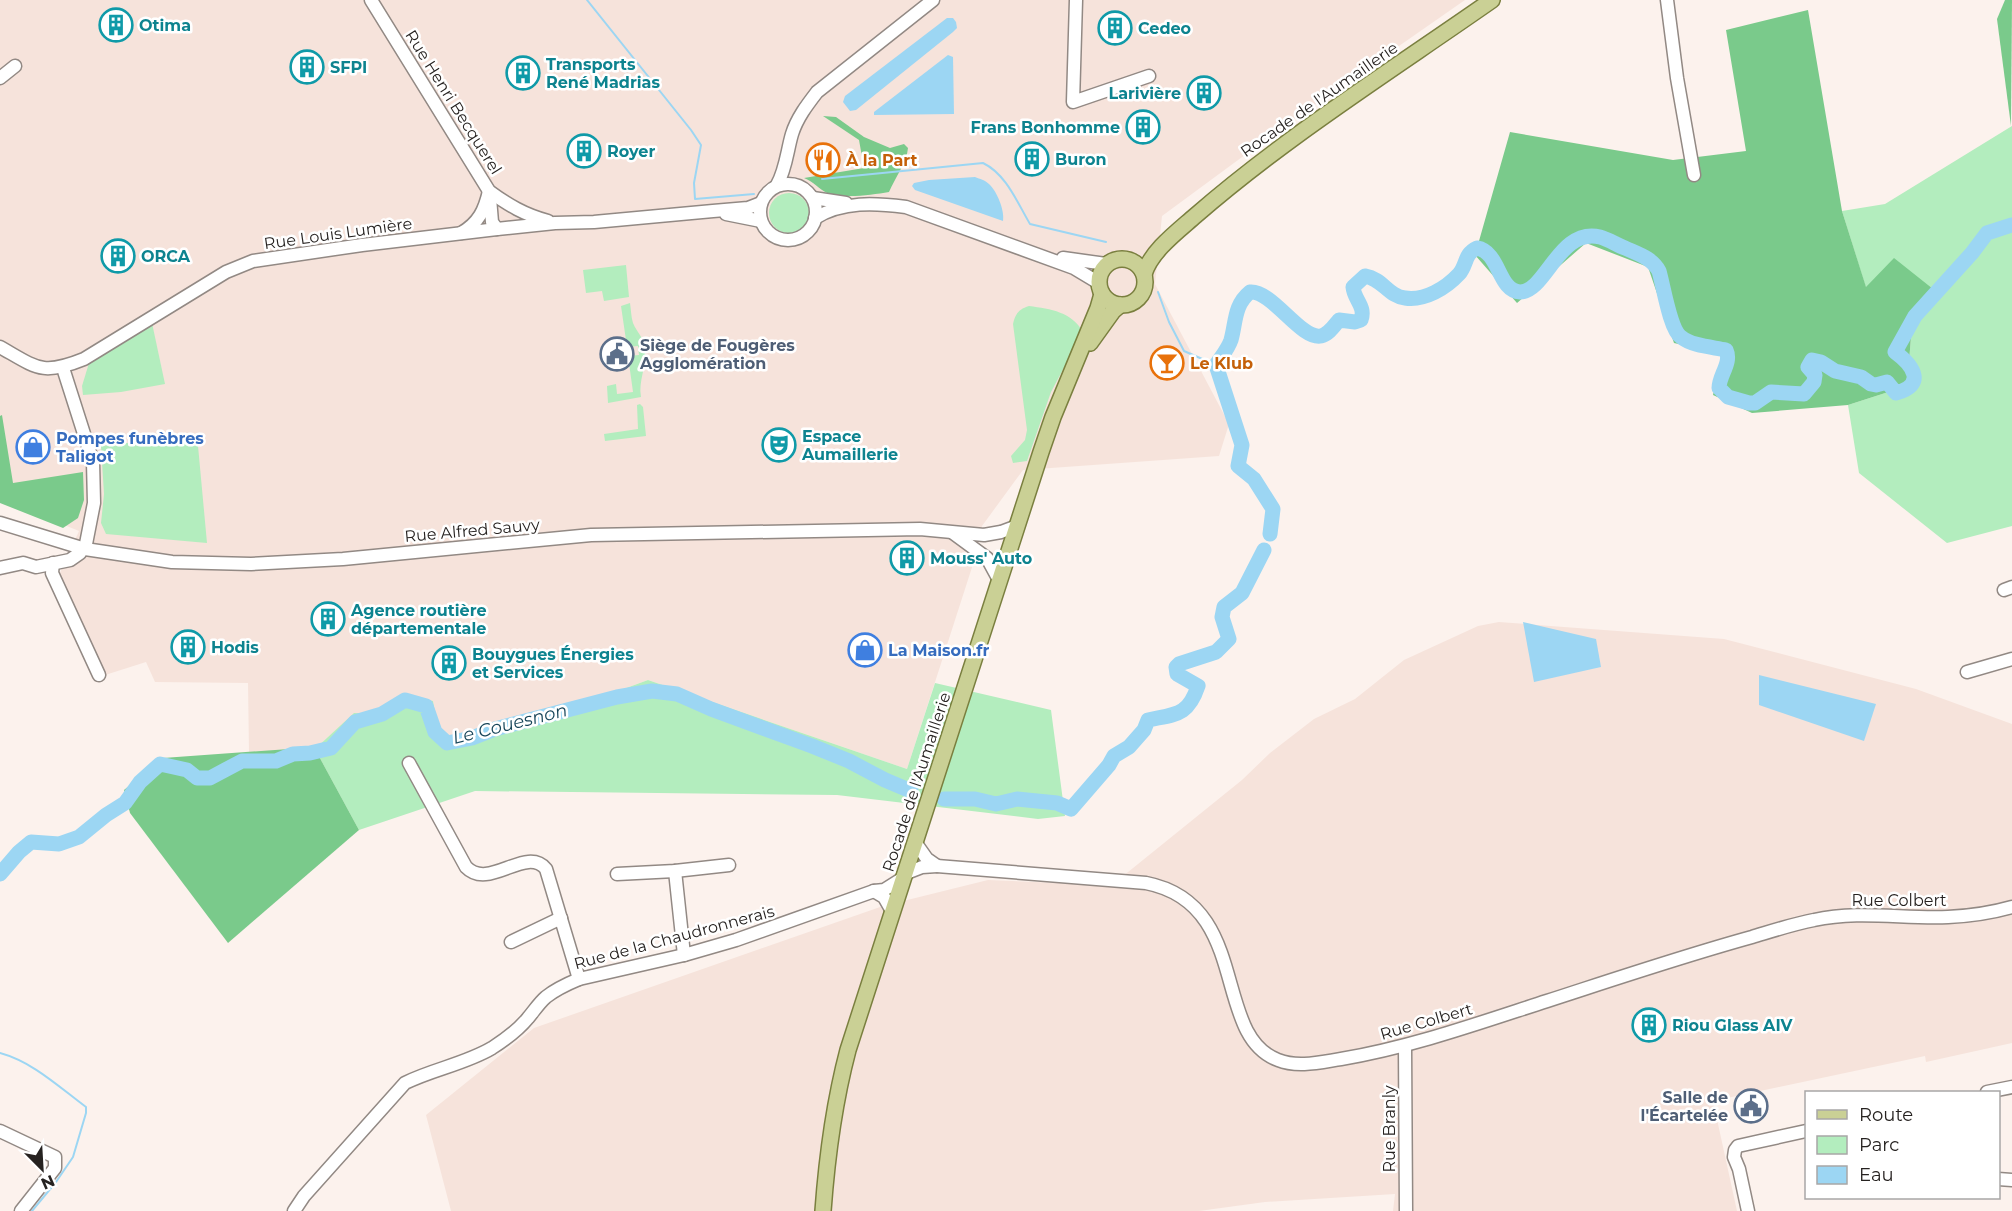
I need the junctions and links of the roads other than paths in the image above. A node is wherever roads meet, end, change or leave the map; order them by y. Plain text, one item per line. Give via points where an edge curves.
1 (371, 0) edge
2 (933, 0) edge
3 (1076, 0) edge
4 (1492, 0) edge
5 (1667, 0) edge
6 (15, 66) dead end
7 (1149, 76) dead end
8 (0, 78) edge
9 (788, 157) junction
10 (1694, 175) dead end
11 (777, 185) junction
12 (797, 185) junction
13 (489, 190) junction
14 (813, 198) junction
15 (505, 203) junction
16 (761, 203) junction
17 (856, 205) junction
18 (713, 211) junction
19 (816, 218) junction
20 (761, 221) junction
21 (555, 223) junction
22 (498, 229) junction
23 (459, 234) junction
24 (1173, 235) junction
25 (1044, 256) junction
26 (1129, 260) junction
27 (1106, 264) junction
28 (1144, 274) junction
29 (1100, 289) junction
30 (1120, 305) junction
31 (0, 347) edge
32 (63, 368) junction
33 (1073, 371) junction
34 (0, 523) edge
35 (1017, 526) junction
36 (952, 532) junction
37 (83, 549) junction
38 (53, 564) junction
39 (0, 568) edge
40 (999, 580) junction
41 (2012, 658) edge
42 (1966, 672) dead end
43 (99, 675) dead end
44 (410, 763) dead end
45 (915, 842) junction
46 (729, 865) dead end
47 (937, 866) junction
48 (675, 871) junction
49 (617, 874) dead end
50 (904, 876) junction
51 (874, 891) junction
52 (2012, 907) edge
53 (892, 911) junction
54 (561, 918) junction
55 (511, 942) dead end
56 (684, 955) junction
57 (579, 980) junction
58 (1405, 1046) junction
59 (2012, 1088) edge
60 (1993, 1091) edge
61 (0, 1131) edge
62 (1805, 1131) edge
63 (21, 1211) edge
64 (294, 1211) edge
65 (823, 1211) edge
66 (1406, 1211) edge
67 (1748, 1211) edge

1 - 13 street, Rue Henri Becquerel
2 - 9 street via 817,92 795,125
3 - 7 street via 1073,102
4 - 24 main road, Rocade de l'Aumaillerie via 1263,159
5 - 10 street
6 - 8 street
9 - 11 street
9 - 12 street
11 - 12 street
11 - 16 street
12 - 14 street
13 - 15 street, Rue Henri Becquerel
13 - 22 street, Rue Henri Becquerel via 492,222
13 - 23 street, Rue Henri Becquerel via 480,217
14 - 17 street
14 - 19 street
15 - 21 street, Rue Henri Becquerel via 529,216
15 - 22 street via 505,222
16 - 18 street, Rue Louis Lumière
16 - 20 street
17 - 19 street via 833,209
17 - 25 street via 906,207
18 - 20 street, Rue Louis Lumière
18 - 21 street, Rue Louis Lumière
19 - 20 street via 807,232 790,240 772,236
21 - 22 street, Rue Louis Lumière
22 - 23 street, Rue Louis Lumière
23 - 32 street, Rue Louis Lumière via 253,261 226,272
24 - 26 main road, Rocade de l'Aumaillerie
24 - 28 main road, Rocade de l'Aumaillerie
25 - 27 street
25 - 29 street via 1074,268
26 - 27 main road via 1121,258
26 - 28 main road
27 - 29 main road via 1099,276
28 - 30 main road via 1146,282 1141,296 1135,302
29 - 30 main road via 1110,302
29 - 33 main road, Rocade de l'Aumaillerie via 1098,308
30 - 33 main road, Rocade de l'Aumaillerie
31 - 32 street, Rue Louis Lumière via 33,366 45,370
32 - 37 street via 93,462 94,502
33 - 35 main road, Rocade de l'Aumaillerie via 1053,417
34 - 37 street, Rue Alfred Sauvy
35 - 36 street, Rue Alfred Sauvy via 984,535
35 - 40 main road, Rocade de l'Aumaillerie
36 - 37 street, Rue Alfred Sauvy via 920,529 591,535 251,564 172,562
36 - 40 street via 987,558
37 - 38 street via 70,560
38 - 39 street via 36,567 23,563
38 - 43 street via 52,573
40 - 45 main road, Rocade de l'Aumaillerie
41 - 42 street
44 - 54 street via 466,867 486,875 524,862 542,864
45 - 47 street via 927,860
45 - 50 main road, Rocade de l'Aumaillerie
46 - 48 street
47 - 50 street, Rue Colbert via 922,867
47 - 58 street, Rue Colbert via 1160,886 1190,903 1210,927 1245,1029 1264,1052 1286,1062 1311,1064
48 - 49 street
48 - 56 street
50 - 51 street, Rue de la Chaudronnerais via 884,890
50 - 53 main road, Rocade de l'Aumaillerie
51 - 53 street via 884,897
51 - 56 street, Rue de la Chaudronnerais
52 - 58 street, Rue Colbert via 1946,917 1868,914 1816,919
53 - 65 main road, Rocade de l'Aumaillerie via 837,1091
54 - 55 street
54 - 57 street
56 - 57 street, Rue de la Chaudronnerais
57 - 64 street, Rue de la Chaudronnerais via 549,995 493,1047 405,1083
58 - 66 street, Rue Branly
59 - 60 street
61 - 63 street via 55,1157 55,1168
62 - 67 street via 1738,1146 1735,1150

